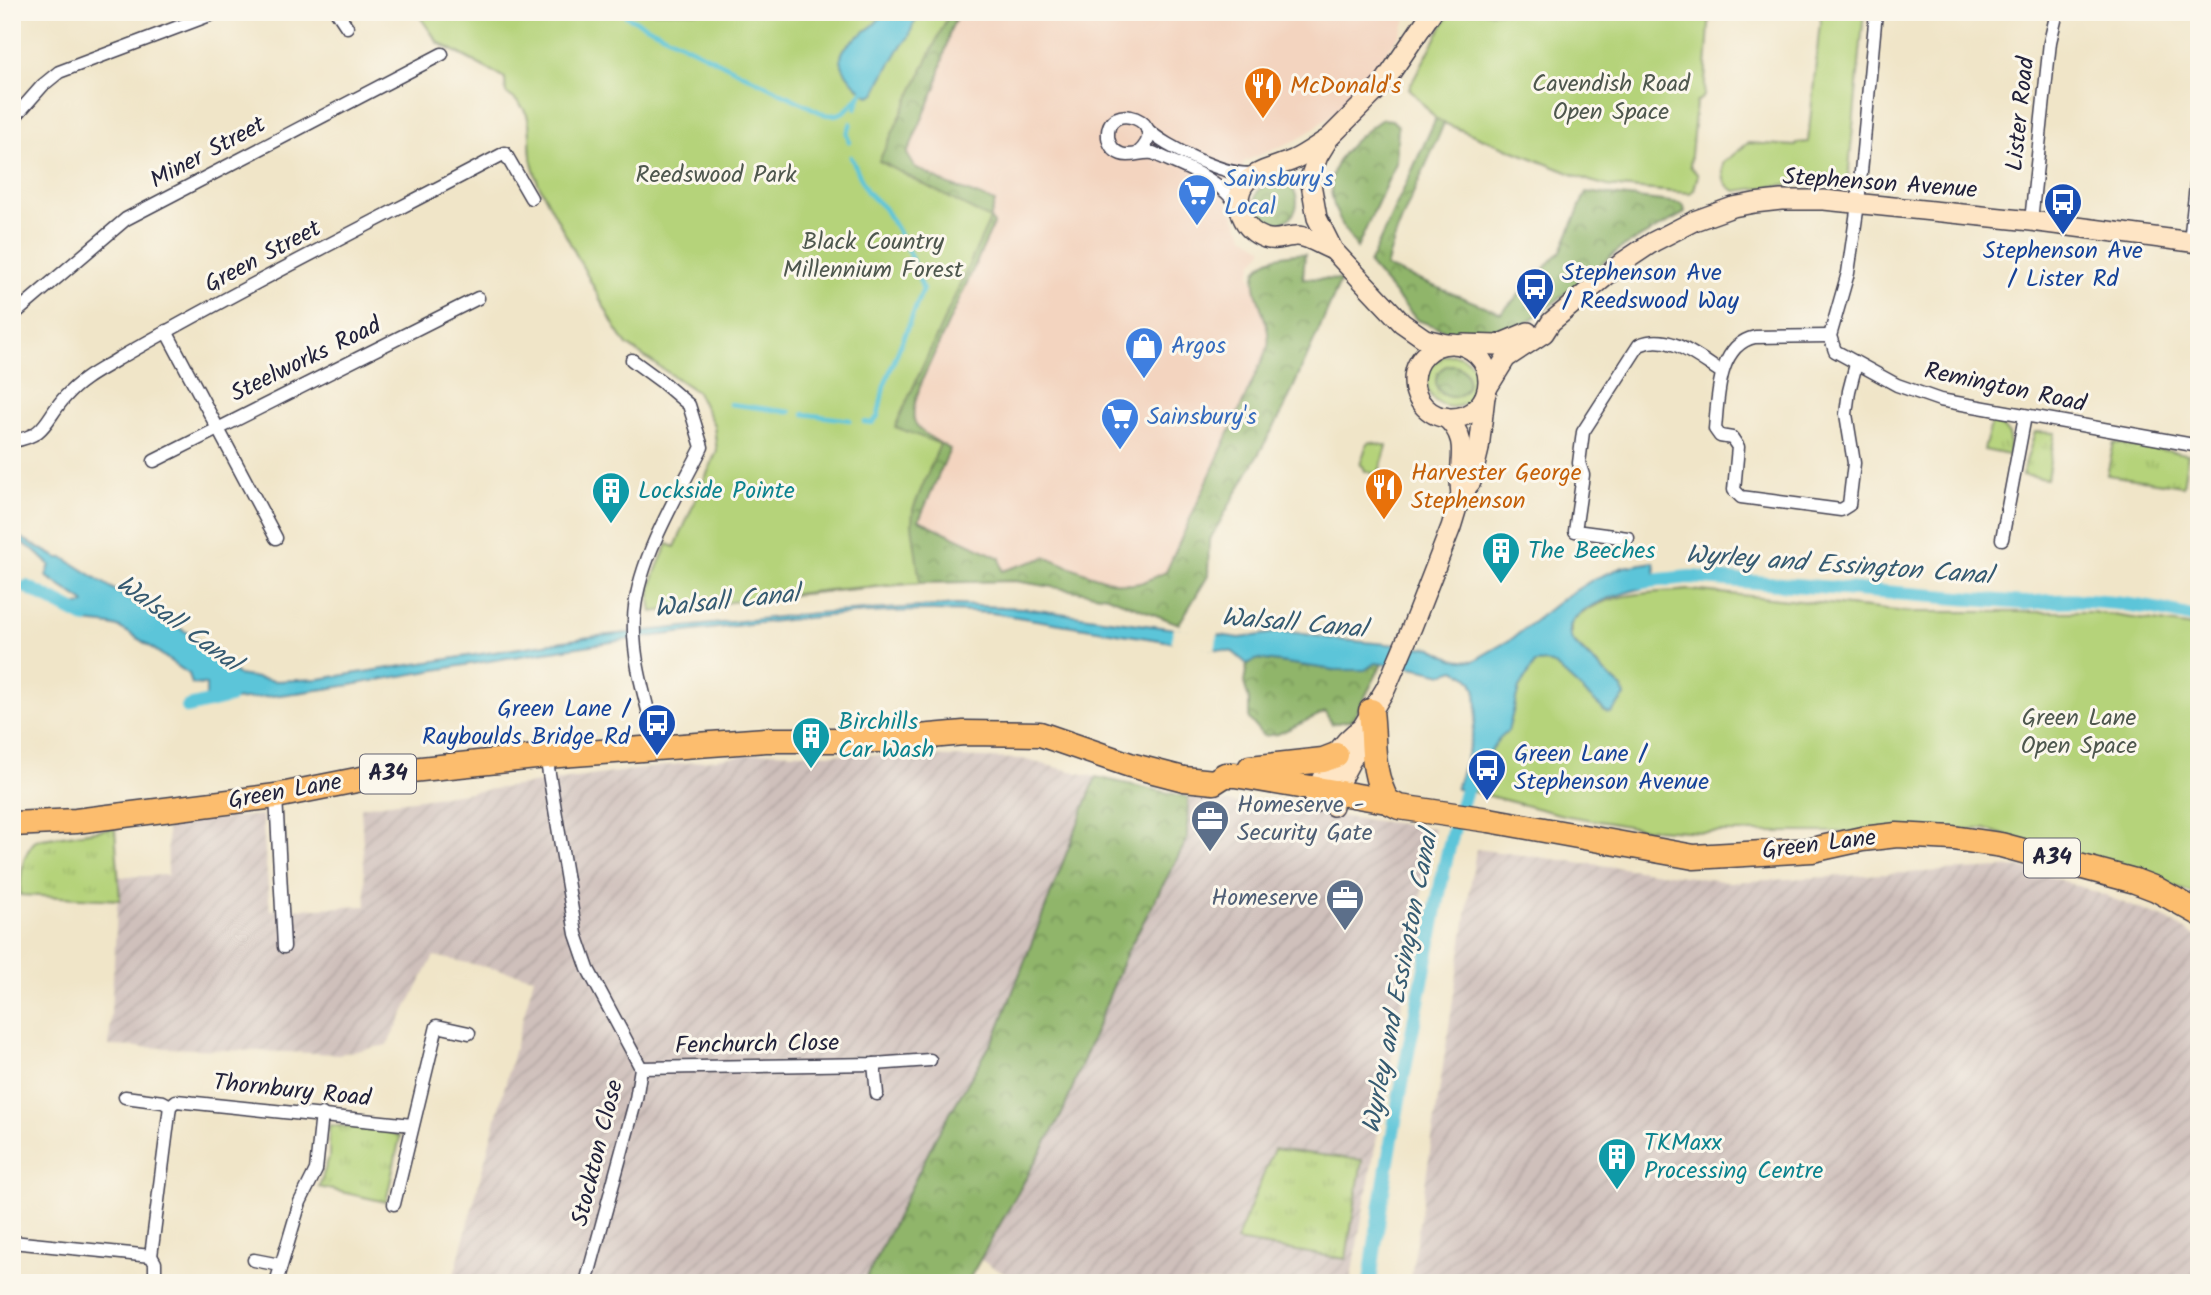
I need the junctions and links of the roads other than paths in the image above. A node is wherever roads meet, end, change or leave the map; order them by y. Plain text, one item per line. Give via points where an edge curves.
1 (218, 12) edge
2 (337, 12) edge
3 (1432, 12) edge
4 (1877, 12) edge
5 (2057, 12) edge
6 (348, 27) dead end
7 (442, 54) dead end
8 (12, 120) edge
9 (1147, 129) junction
10 (1329, 138) junction
11 (1138, 153) junction
12 (2199, 157) edge
13 (1276, 166) junction
14 (1256, 173) junction
15 (531, 198) dead end
16 (1313, 199) junction
17 (1858, 204) junction
18 (1240, 209) junction
19 (2031, 221) junction
20 (1287, 239) junction
21 (2194, 243) edge
22 (1337, 255) junction
23 (478, 298) dead end
24 (12, 316) edge
25 (1395, 316) junction
26 (1551, 322) junction
27 (166, 331) junction
28 (1830, 335) junction
29 (1450, 344) junction
30 (632, 360) dead end
31 (1856, 364) junction
32 (1416, 371) junction
33 (1721, 372) junction
34 (1486, 391) junction
35 (2025, 416) junction
36 (1445, 417) junction
37 (217, 427) junction
38 (12, 441) edge
39 (2199, 446) edge
40 (154, 461) dead end
41 (1461, 494) junction
42 (276, 538) dead end
43 (1628, 538) dead end
44 (2002, 538) dead end
45 (1367, 719) junction
46 (657, 746) junction
47 (1336, 755) junction
48 (547, 756) junction
49 (1224, 778) junction
50 (276, 796) junction
51 (1325, 797) junction
52 (1393, 804) junction
53 (12, 824) edge
54 (2199, 913) edge
55 (284, 947) dead end
56 (469, 1033) dead end
57 (930, 1060) dead end
58 (874, 1064) junction
59 (641, 1068) junction
60 (877, 1094) dead end
61 (125, 1097) dead end
62 (170, 1106) junction
63 (322, 1114) junction
64 (412, 1125) junction
65 (394, 1204) dead end
66 (12, 1242) edge
67 (151, 1256) junction
68 (254, 1260) dead end
69 (280, 1265) junction
70 (155, 1283) edge
71 (276, 1283) edge
72 (586, 1283) edge

1 - 8 street via 59,72
2 - 6 street
3 - 10 street via 1383,84
4 - 17 street
5 - 19 street, Lister Road
7 - 24 street, Miner Street via 127,219
9 - 11 street via 1147,142
9 - 11 street via 1139,119 1127,115 1111,125 1108,138 1114,150 1125,155
9 - 14 street via 1166,144 1224,170
10 - 13 street
10 - 16 street via 1312,169
11 - 18 street via 1153,153 1210,178
12 - 21 street
13 - 14 street
13 - 16 street via 1300,174
14 - 18 street via 1240,196
15 - 27 street, Green Street via 505,153
16 - 20 street via 1308,223
16 - 22 street
17 - 19 street, Stephenson Avenue
17 - 26 street, Stephenson Avenue via 1781,200 1733,207 1694,221 1637,252
17 - 28 street via 1848,273
18 - 20 street via 1251,230 1261,237
19 - 21 street, Stephenson Avenue
20 - 22 street via 1298,236
22 - 25 street
23 - 37 street, Steelworks Road
25 - 29 street via 1425,339
25 - 32 street
26 - 29 street, Stephenson Avenue via 1497,345
26 - 34 street, Stephenson Avenue via 1544,333 1506,358
27 - 37 street
27 - 38 street, Green Street via 84,378 46,427
28 - 31 street, Remington Road via 1835,351
28 - 33 street via 1745,339
29 - 32 street via 1429,351
29 - 34 street via 1466,347 1484,363
30 - 46 street via 689,405 702,447 646,565 635,600 635,648
31 - 33 street via 1846,414 1854,473 1849,505 1841,510 1741,497 1734,490 1738,447 1715,429
31 - 35 street, Remington Road via 1940,400
32 - 36 street via 1417,396 1424,406
33 - 43 street via 1674,343 1650,340 1639,345 1583,432 1575,531
34 - 36 street via 1469,413
34 - 41 street, Stephenson Avenue via 1476,469
35 - 39 street, Remington Road
35 - 44 street
36 - 41 street, Stephenson Avenue via 1462,441
37 - 40 street, Steelworks Road
37 - 42 street
41 - 45 street, Stephenson Avenue via 1412,628
45 - 47 street, Stephenson Avenue
45 - 51 street, Stephenson Avenue via 1362,740
45 - 52 highway via 1374,733 1373,762 1382,791
46 - 48 highway, Green Lane / A34
46 - 49 highway, Green Lane / A34 via 1040,734 1184,779
47 - 49 highway via 1242,768
47 - 51 street, Stephenson Avenue
48 - 50 highway, Green Lane / A34 via 402,771
48 - 59 street, Stockton Close via 576,934 588,969
49 - 51 highway, A34
50 - 53 highway, Green Lane / A34 via 76,821
50 - 55 street
51 - 52 highway, A34
52 - 54 highway, Green Lane / A34 via 1694,857 1812,850 1897,835 1953,838 2000,845 2135,881
56 - 64 street via 437,1026
57 - 58 street, Fenchurch Close
58 - 59 street, Fenchurch Close
58 - 60 street, Fenchurch Close
59 - 72 street, Stockton Close
61 - 62 street, Thornbury Road
62 - 63 street, Thornbury Road via 176,1101
62 - 67 street
63 - 64 street, Thornbury Road
63 - 69 street via 316,1170 300,1202
64 - 65 street
66 - 67 street
67 - 70 street
68 - 69 street
69 - 71 street

